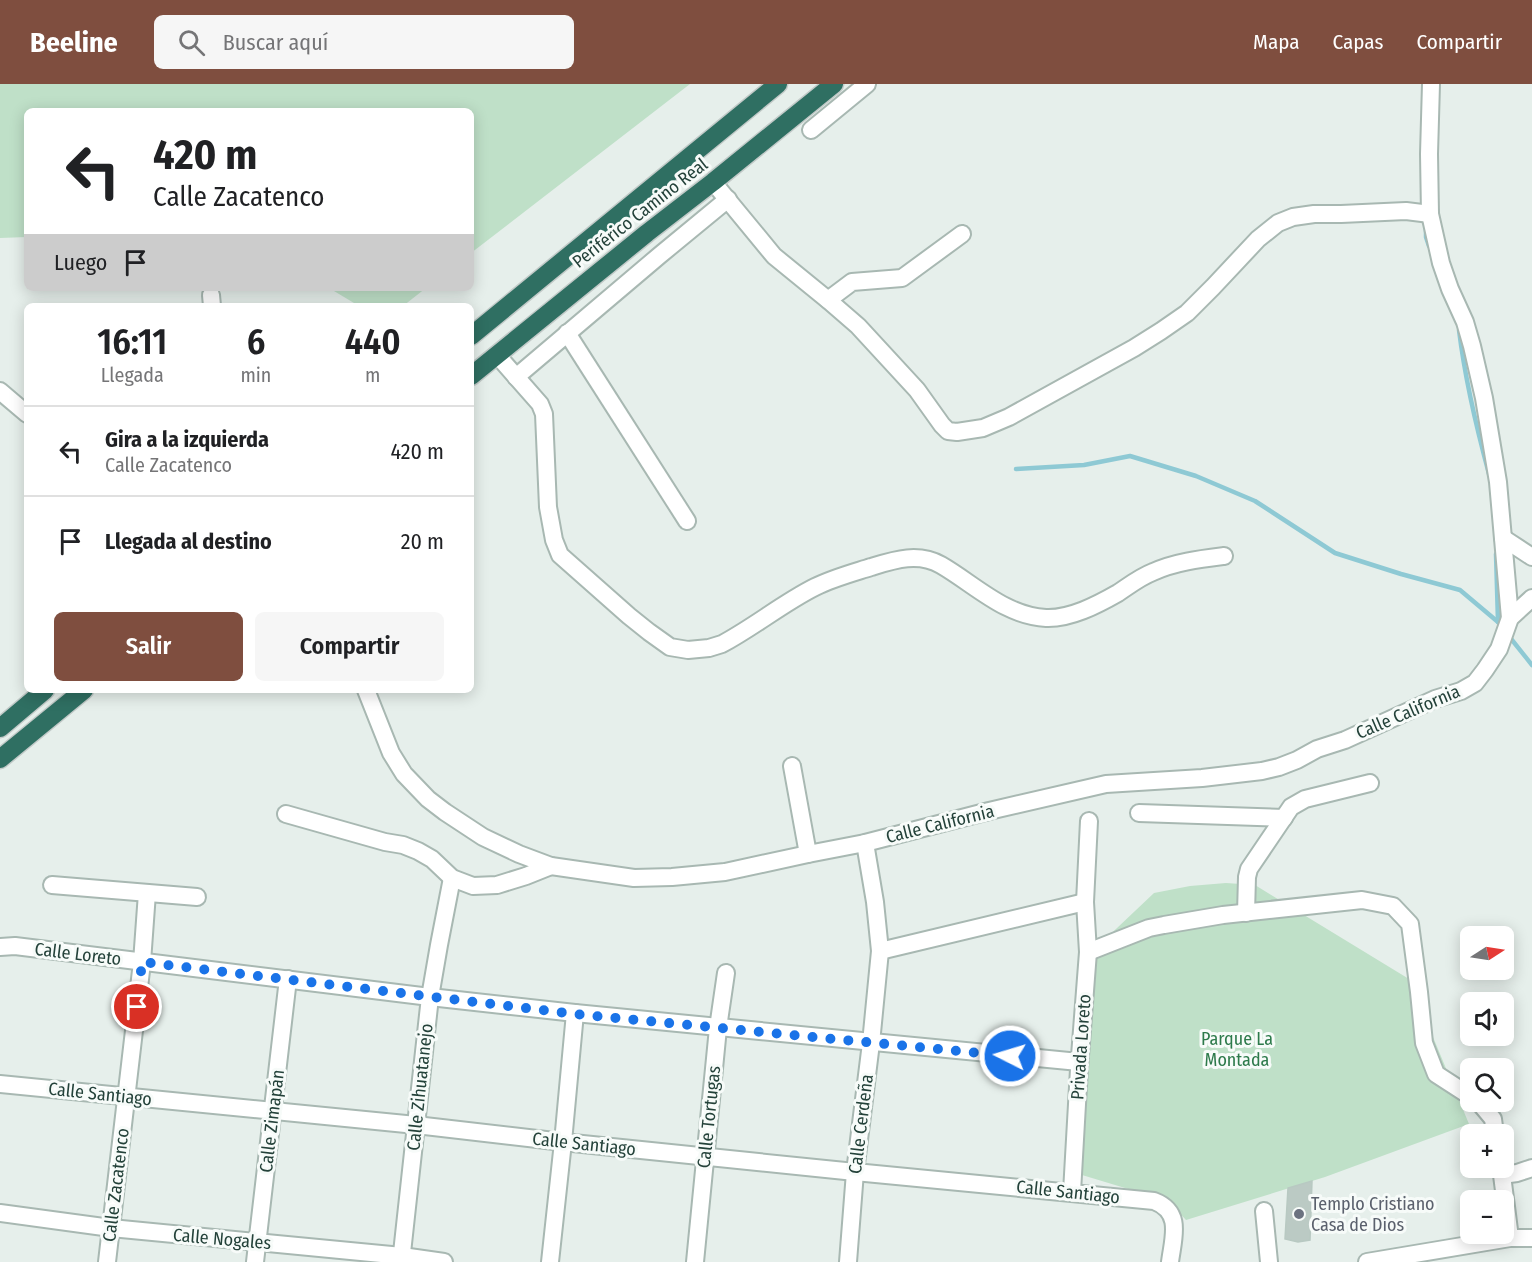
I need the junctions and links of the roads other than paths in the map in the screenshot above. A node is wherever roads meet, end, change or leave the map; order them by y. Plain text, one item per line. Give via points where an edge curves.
1 (778, 84) edge
2 (834, 84) edge
3 (867, 84) edge
4 (1431, 84) edge
5 (812, 130) dead end
6 (713, 182) junction
7 (728, 200) junction
8 (1430, 214) junction
9 (647, 233) junction
10 (962, 234) dead end
11 (660, 255) junction
12 (828, 300) junction
13 (567, 333) junction
14 (474, 334) edge
15 (497, 355) junction
16 (474, 374) edge
17 (516, 377) junction
18 (0, 391) edge
19 (24, 411) edge
20 (687, 521) dead end
21 (1503, 538) junction
22 (1224, 556) dead end
23 (1532, 557) edge
24 (1524, 609) edge
25 (41, 693) edge
26 (80, 693) edge
27 (367, 693) edge
28 (0, 728) edge
29 (0, 759) edge
30 (792, 766) dead end
31 (1370, 783) dead end
32 (1139, 813) dead end
33 (286, 814) dead end
34 (1284, 818) junction
35 (1089, 821) dead end
36 (865, 843) junction
37 (807, 854) junction
38 (551, 866) junction
39 (452, 878) junction
40 (52, 885) dead end
41 (147, 893) junction
42 (197, 897) dead end
43 (1085, 902) junction
44 (1246, 913) junction
45 (3, 947) edge
46 (880, 951) junction
47 (1088, 951) junction
48 (142, 962) junction
49 (726, 973) dead end
50 (288, 979) junction
51 (430, 997) junction
52 (575, 1014) junction
53 (718, 1028) junction
54 (871, 1043) junction
55 (1079, 1062) junction
56 (0, 1084) edge
57 (1460, 1090) edge
58 (127, 1097) junction
59 (273, 1112) junction
60 (416, 1125) junction
61 (563, 1142) junction
62 (705, 1156) junction
63 (1532, 1168) edge
64 (855, 1172) junction
65 (1514, 1173) edge
66 (1072, 1192) junction
67 (1264, 1211) dead end
68 (0, 1214) edge
69 (111, 1228) junction
70 (1514, 1238) edge
71 (1532, 1238) edge
72 (258, 1242) junction
73 (1476, 1244) edge
74 (401, 1259) edge
75 (107, 1262) edge
76 (255, 1262) edge
77 (444, 1262) edge
78 (550, 1262) edge
79 (695, 1262) edge
80 (848, 1262) edge
81 (1170, 1262) edge
82 (1269, 1262) edge
83 (1373, 1262) edge

1 - 14 highway, Periférico Camino Real
2 - 6 highway, Periférico Camino Real
3 - 5 street
4 - 8 street
6 - 7 street
6 - 9 highway, Periférico Camino Real
7 - 11 street
7 - 12 street via 774,256
8 - 12 street via 1314,214 1278,223 1186,313 1161,331 1010,417 971,431 957,432 942,425 910,382
8 - 21 street via 1441,263 1465,322 1484,398
9 - 11 street
9 - 15 highway, Periférico Camino Real
10 - 12 street via 902,278 852,282
11 - 13 street
13 - 17 street
13 - 20 street
15 - 16 highway, Periférico Camino Real
15 - 17 street
17 - 22 street via 544,414 548,507 560,555 670,647 688,650 722,644 814,587 911,557 940,564 994,600 1023,614 1045,618 1097,605 1155,571 1184,561
18 - 19 street
21 - 23 street
21 - 24 street
24 - 36 street, Calle California via 1475,683 1279,767 1202,778 1106,784
25 - 28 highway
26 - 29 highway
27 - 38 street, Calle California via 404,774 428,799 483,837
30 - 37 street
31 - 34 street via 1305,799 1291,807
32 - 34 street
33 - 39 street via 410,848 432,859
34 - 44 street via 1249,868
35 - 43 street, Privada Loreto
36 - 37 street, Calle California
36 - 46 street, Calle Cerdeña
37 - 38 street, Calle California via 725,872 634,879
38 - 39 street via 497,885 473,886
39 - 51 street, Calle Zihuatanejo
40 - 41 street
41 - 42 street
41 - 48 street, Calle Zacatenco
43 - 46 street
43 - 47 street, Privada Loreto
44 - 47 street via 1157,926
44 - 57 street via 1362,900 1393,906 1410,924 1424,1043 1436,1074
45 - 48 street, Calle Loreto
46 - 54 street, Calle Cerdeña
47 - 55 street, Privada Loreto
48 - 50 street, Calle Loreto
48 - 58 street, Calle Zacatenco
49 - 53 street, Calle Tortugas
50 - 51 street, Calle Loreto
50 - 59 street, Calle Zimapán
51 - 52 street, Calle Loreto
51 - 60 street, Calle Zihuatanejo
52 - 53 street, Calle Loreto
52 - 61 street
53 - 54 street, Calle Loreto
53 - 62 street, Calle Tortugas
54 - 55 street, Calle Loreto
54 - 64 street, Calle Cerdeña
55 - 66 street, Privada Loreto
56 - 58 street, Calle Santiago
58 - 59 street, Calle Santiago
58 - 69 street, Calle Zacatenco
59 - 60 street, Calle Santiago
59 - 72 street, Calle Zimapán
60 - 61 street, Calle Santiago
60 - 74 street, Calle Zihuatanejo
61 - 62 street, Calle Santiago
61 - 78 street
62 - 64 street, Calle Santiago
62 - 79 street, Calle Tortugas
63 - 65 street
64 - 66 street, Calle Santiago
64 - 80 street, Calle Cerdeña
66 - 81 street, Calle Santiago via 1154,1201 1167,1207 1175,1229
67 - 82 street
68 - 69 street, Calle Nogales
69 - 72 street, Calle Nogales
69 - 75 street, Calle Zacatenco
70 - 71 street
72 - 74 street, Calle Nogales
72 - 76 street, Calle Zimapán
73 - 83 street
74 - 77 street, Calle Nogales

